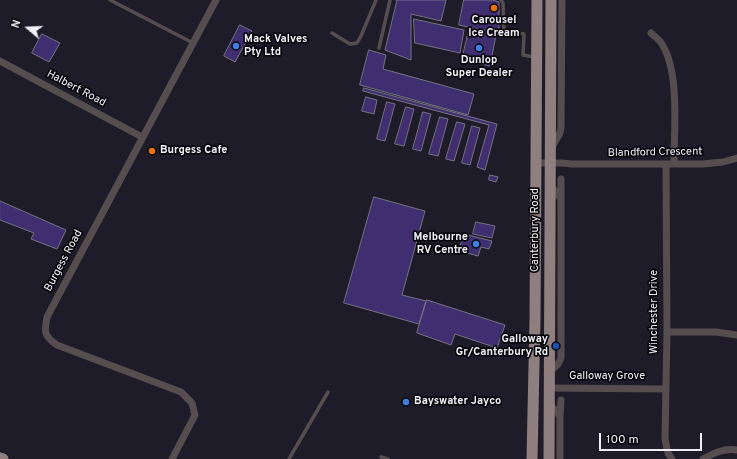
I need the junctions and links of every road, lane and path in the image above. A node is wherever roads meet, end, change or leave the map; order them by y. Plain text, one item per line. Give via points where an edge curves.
1 (110, 0) edge
2 (216, 0) edge
3 (376, 0) edge
4 (390, 0) edge
5 (501, 0) edge
6 (536, 0) edge
7 (551, 0) edge
8 (562, 0) edge
9 (652, 33) dead end
10 (332, 34) dead end
11 (193, 43) junction
12 (379, 48) dead end
13 (536, 58) junction
14 (0, 61) edge
15 (142, 137) junction
16 (550, 150) junction
17 (737, 158) edge
18 (666, 164) junction
19 (674, 164) junction
20 (536, 165) junction
21 (550, 165) junction
22 (561, 179) dead end
23 (550, 184) junction
24 (561, 200) junction
25 (667, 332) junction
26 (737, 335) edge
27 (550, 372) junction
28 (533, 388) junction
29 (550, 388) junction
30 (665, 389) junction
31 (328, 392) dead end
32 (561, 400) dead end
33 (549, 404) junction
34 (560, 416) junction
35 (737, 450) edge
36 (381, 456) dead end
37 (0, 458) edge
38 (3, 459) edge
39 (172, 459) edge
40 (289, 459) edge
41 (388, 459) edge
42 (532, 459) edge
43 (549, 459) edge
44 (560, 459) edge
45 (672, 459) edge
46 (703, 459) edge

1 - 11 lane
2 - 11 street, Burgess Road
3 - 10 lane via 357,43 350,44
4 - 12 lane
5 - 13 lane via 504,31 524,34 522,55
6 - 13 main road, Canterbury Road
7 - 16 main road, Canterbury Road
8 - 16 street via 561,128
9 - 19 street via 662,43 672,72
11 - 15 street, Burgess Road
13 - 20 main road, Canterbury Road
14 - 15 street, Halbert Road
15 - 39 street, Burgess Road via 47,317 44,331 57,345 181,392 192,403 195,415
16 - 21 main road, Canterbury Road
17 - 19 street, Blandford Crescent via 703,164
18 - 19 street, Blandford Crescent
18 - 21 street, Blandford Crescent
18 - 25 street, Winchester Drive
20 - 21 street, Blandford Crescent
20 - 28 main road, Canterbury Road
21 - 23 main road, Canterbury Road
22 - 24 street
23 - 24 street, Canterbury Road
23 - 27 main road, Canterbury Road
24 - 27 street via 561,358
25 - 26 street via 716,332
25 - 30 street, Winchester Drive
27 - 29 main road, Canterbury Road
28 - 29 main road
28 - 42 main road, Canterbury Road
29 - 30 street, Galloway Grove
29 - 33 main road, Canterbury Road
30 - 45 street, Winchester Drive via 665,439
31 - 40 lane
32 - 34 street
33 - 34 street
33 - 43 main road, Canterbury Road
34 - 44 street
35 - 46 street via 716,452
36 - 41 lane
37 - 38 main road

